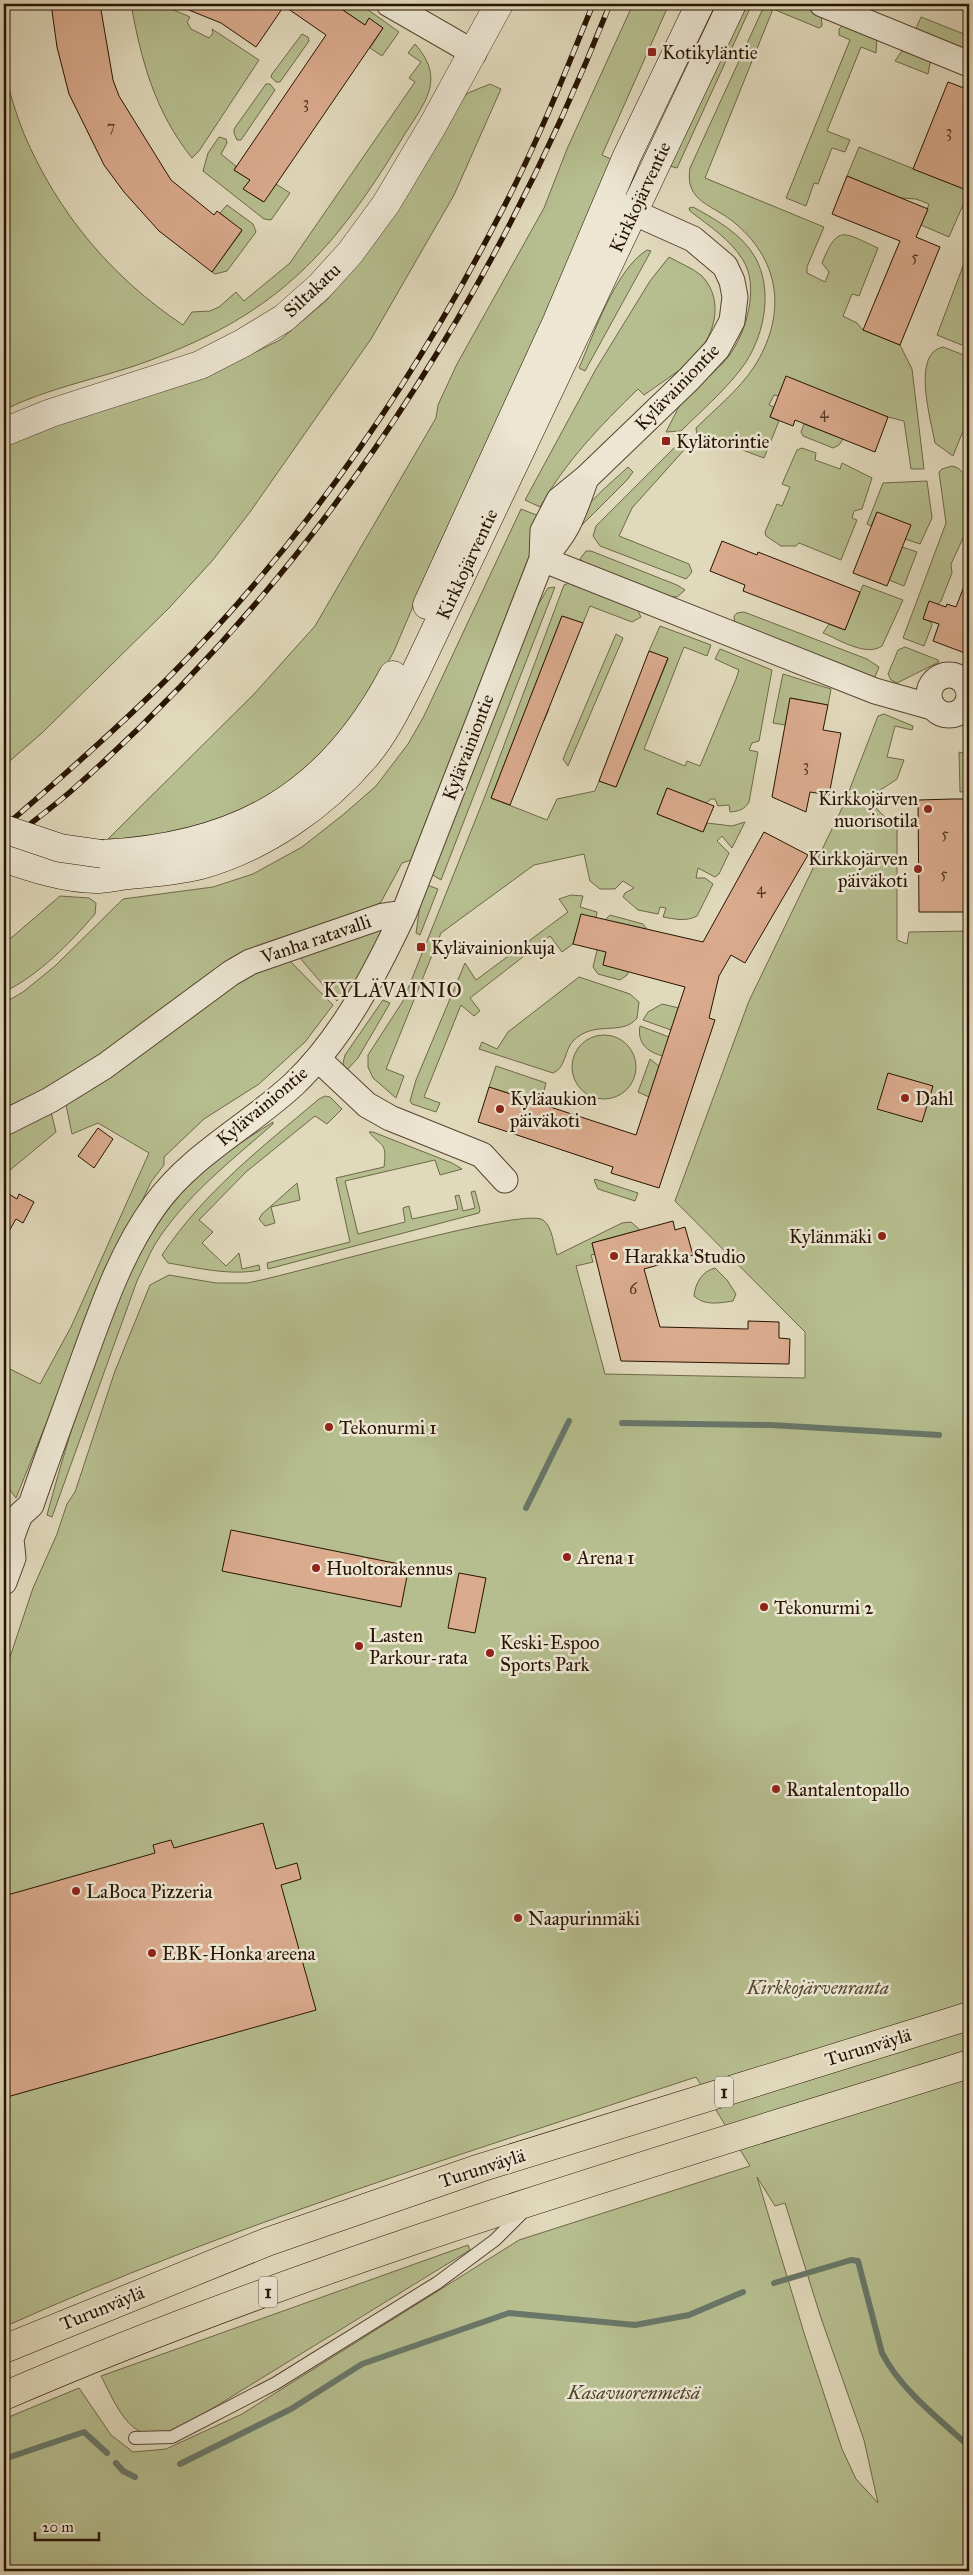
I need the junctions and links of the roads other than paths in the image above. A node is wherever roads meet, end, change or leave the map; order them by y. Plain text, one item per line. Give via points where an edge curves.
1 (389, 4) edge
2 (499, 4) edge
3 (700, 4) edge
4 (732, 4) edge
5 (822, 4) edge
6 (474, 53) junction
7 (969, 64) edge
8 (608, 201) junction
9 (633, 212) junction
10 (4, 432) edge
11 (542, 559) junction
12 (932, 707) dead end
13 (4, 828) edge
14 (4, 858) edge
15 (99, 866) junction
16 (404, 913) junction
17 (318, 1059) junction
18 (4, 1123) edge
19 (505, 1180) dead end
20 (4, 1582) edge
21 (969, 2016) edge
22 (969, 2064) edge
23 (536, 2199) junction
24 (4, 2349) edge
25 (4, 2396) edge
26 (135, 2438) dead end

1 - 6 street
2 - 6 main road, Siltakatu
3 - 8 main road, Kirkkojärventie
4 - 9 main road, Kirkkojärventie
5 - 7 street
6 - 10 main road, Siltakatu via 386,204 326,280 284,318 200,365 51,413
8 - 9 street, Kylävainiontie
8 - 15 main road, Kirkkojärventie via 557,321 399,664 377,706 350,742 309,784 274,809 237,827
9 - 11 street, Kylävainiontie via 693,239 725,266 735,297 732,320 717,349 586,478 561,540
9 - 15 main road, Kirkkojärventie via 416,671 395,712 366,756 325,798 284,828 241,850 200,865 162,872
11 - 12 street via 875,691
11 - 16 street, Kylävainiontie
13 - 15 main road, Kirkkojärventie, bridge
14 - 15 main road, Kirkkojärventie via 50,872
16 - 17 street, Kylävainiontie via 360,996
16 - 18 street, Vanha ratavalli via 383,916 250,962 231,972 105,1066 50,1100
17 - 19 street via 366,1105 482,1155
17 - 20 street, Kylävainiontie via 293,1084 196,1161 156,1205 135,1236 108,1290 31,1505 36,1519 27,1545 13,1558
21 - 24 highway, Turunväylä / 1 via 470,2171 267,2242
22 - 23 highway, 1
23 - 25 highway, 1 via 287,2284 96,2356
23 - 26 lane via 495,2240 438,2283 276,2383 172,2438

